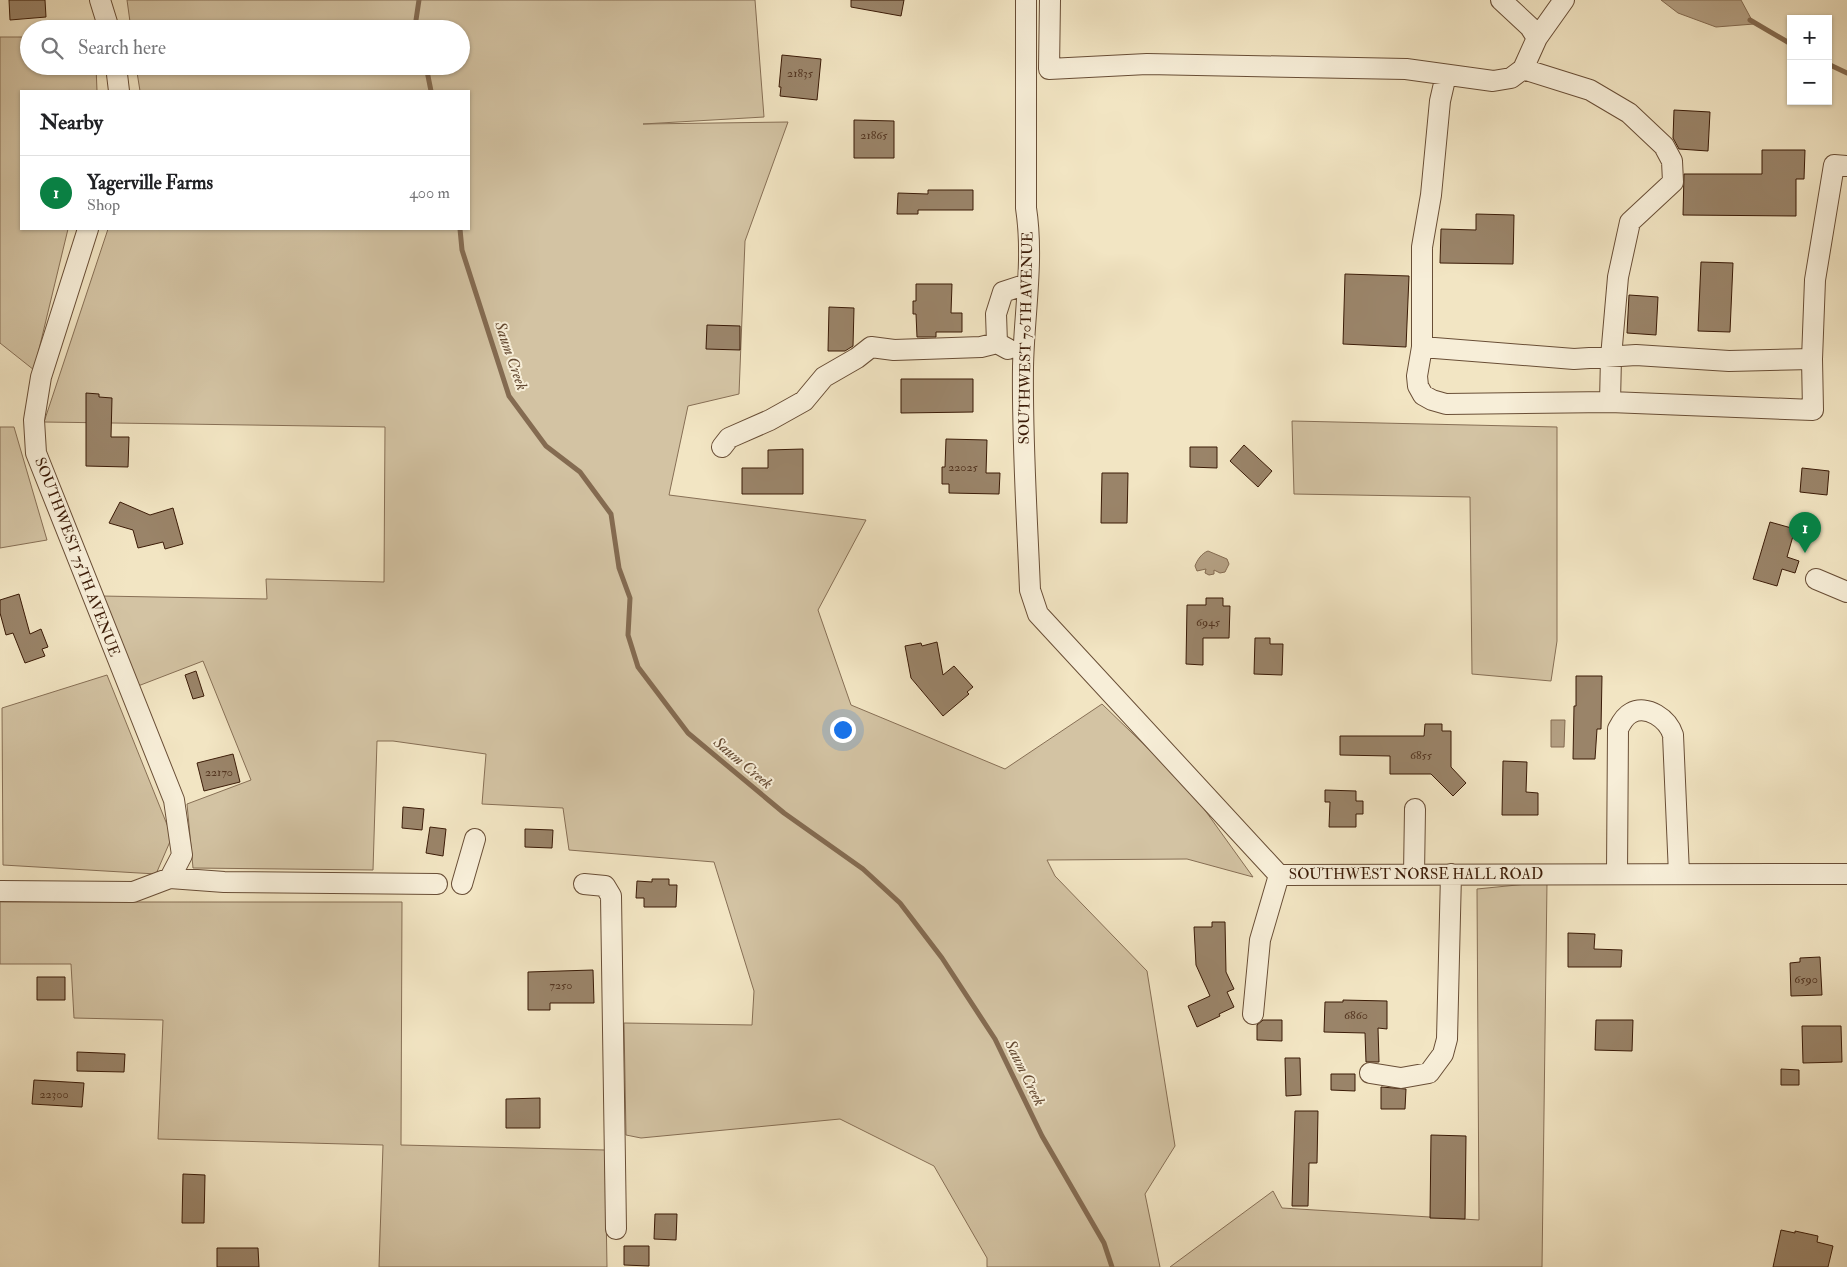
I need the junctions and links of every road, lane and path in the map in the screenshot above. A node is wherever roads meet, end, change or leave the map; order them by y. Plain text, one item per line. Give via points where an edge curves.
1 (100, 0) edge
2 (1026, 0) edge
3 (1050, 0) edge
4 (1501, 0) edge
5 (1564, 0) edge
6 (106, 20) edge
7 (1537, 38) junction
8 (1523, 69) junction
9 (117, 75) edge
10 (1446, 75) junction
11 (119, 90) edge
12 (1847, 166) edge
13 (88, 230) edge
14 (1027, 284) junction
15 (997, 343) junction
16 (1422, 347) junction
17 (1024, 349) junction
18 (1611, 357) junction
19 (1812, 359) junction
20 (1610, 402) junction
21 (722, 447) dead end
22 (1816, 579) dead end
23 (1847, 592) edge
24 (1038, 614) joint
25 (1415, 809) dead end
26 (475, 839) dead end
27 (1414, 874) junction
28 (1451, 874) junction
29 (1617, 874) junction
30 (1679, 874) junction
31 (1847, 874) edge
32 (1279, 875) junction
33 (170, 878) junction
34 (437, 884) dead end
35 (462, 884) dead end
36 (584, 884) dead end
37 (0, 891) edge
38 (1253, 1014) dead end
39 (1370, 1073) dead end
40 (616, 1229) dead end

1 - 6 street
2 - 14 street, SOUTHWEST 70TH AVENUE via 1026,208 1030,233
3 - 10 street via 1049,69 1147,64 1406,69
4 - 7 street
5 - 7 street
7 - 8 street
8 - 10 street via 1511,78 1493,80
8 - 18 street via 1590,90 1621,109 1664,146 1672,161 1673,182 1630,222 1618,277
9 - 11 street
10 - 16 street via 1440,101 1432,195 1422,247
12 - 19 street via 1834,165 1815,280
13 - 33 street, SOUTHWEST 75TH AVENUE via 41,376 34,420 36,453 174,800 182,855
14 - 15 street via 1003,292 996,314
14 - 17 street, SOUTHWEST 70TH AVENUE
15 - 17 street via 1009,349
15 - 21 street via 981,347 904,350 872,347 824,376 804,401 729,438
16 - 18 street via 1574,359
16 - 20 street via 1418,386 1423,395 1432,400 1446,404
17 - 24 street, SOUTHWEST 70TH AVENUE via 1023,417 1030,590
18 - 19 street via 1729,361
18 - 20 street
19 - 20 street via 1813,410
22 - 23 street
24 - 32 street, SOUTHWEST NORSE HALL ROAD
25 - 27 street
26 - 35 street
27 - 28 street, SOUTHWEST NORSE HALL ROAD
27 - 32 street, SOUTHWEST NORSE HALL ROAD
28 - 29 street, SOUTHWEST NORSE HALL ROAD
28 - 39 street via 1444,1054 1428,1073 1401,1078
29 - 30 street, SOUTHWEST NORSE HALL ROAD
29 - 30 street via 1618,729 1631,712 1645,710 1660,717 1673,735
30 - 31 street, SOUTHWEST NORSE HALL ROAD
32 - 38 street via 1260,940
33 - 34 street via 224,882
33 - 37 street via 133,892
36 - 40 street via 605,886 611,896

